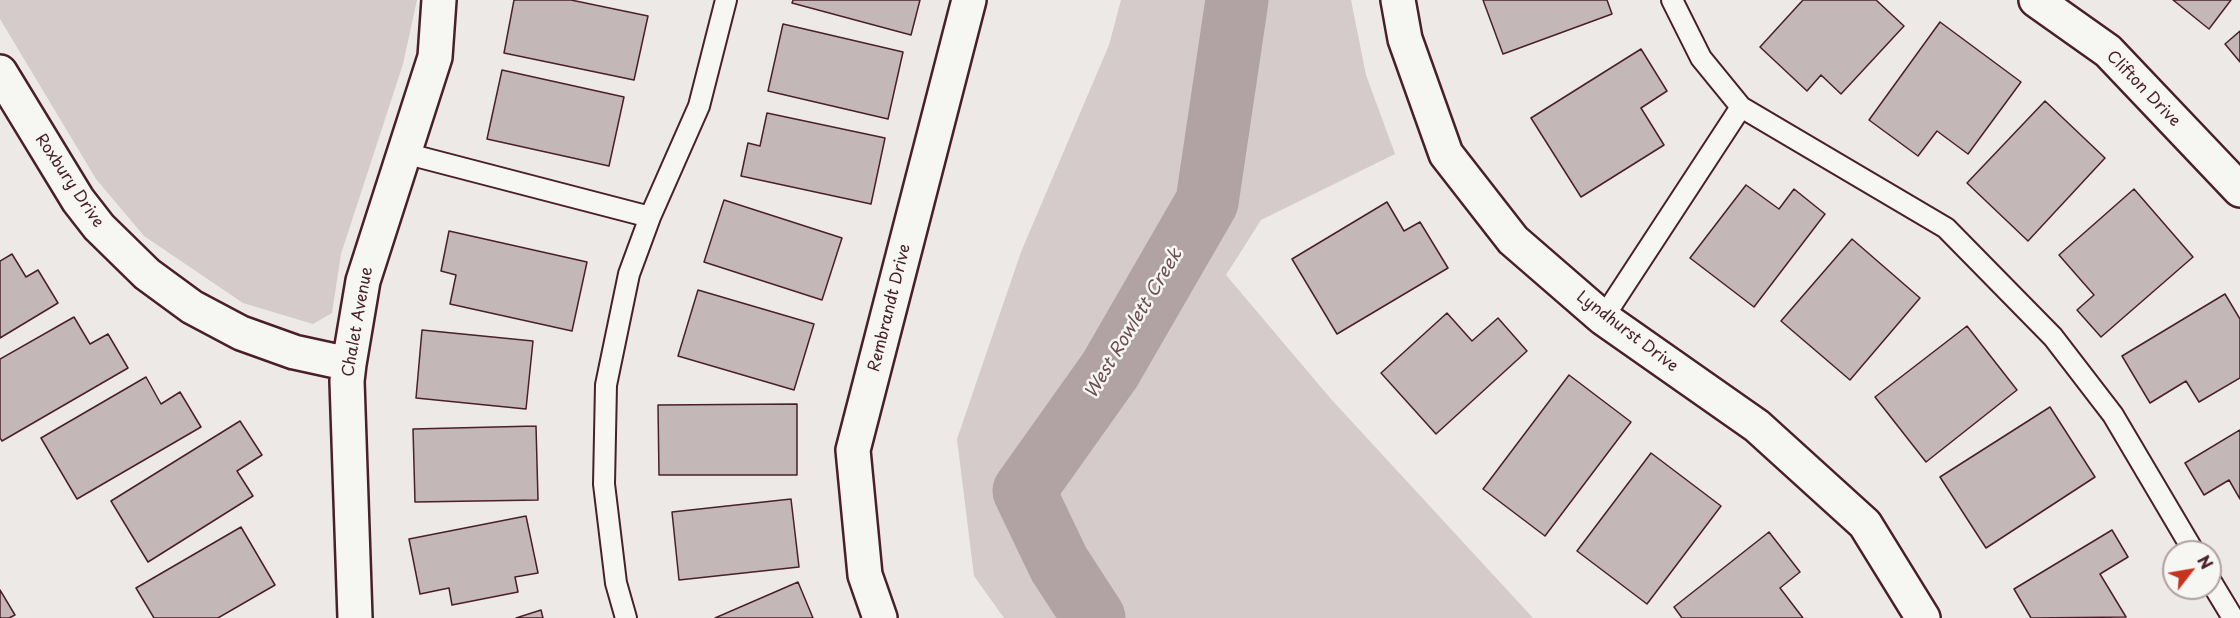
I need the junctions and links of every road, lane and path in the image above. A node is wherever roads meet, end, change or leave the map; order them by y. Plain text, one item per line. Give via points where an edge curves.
1 (439, 0) edge
2 (726, 0) edge
3 (969, 0) edge
4 (1398, 0) edge
5 (1672, 0) edge
6 (2036, 0) edge
7 (0, 72) edge
8 (1741, 107) junction
9 (404, 153) junction
10 (2240, 190) edge
11 (650, 217) junction
12 (1603, 318) junction
13 (349, 364) junction
14 (2187, 540) edge
15 (2222, 600) edge
16 (355, 618) edge
17 (626, 618) edge
18 (880, 618) edge
19 (1923, 618) edge
20 (2233, 618) edge

1 - 9 street, Chalet Avenue via 435,57
2 - 11 lane via 699,106
3 - 18 street, Rembrandt Drive via 853,450 865,575
4 - 12 street, Lyndhurst Drive via 1405,39 1446,154 1513,240
5 - 8 lane via 1701,58
6 - 10 street, Clifton Drive via 2108,51
7 - 13 street, Roxbury Drive via 78,200 99,227 147,274 192,307 241,333 294,352
8 - 12 lane
8 - 14 lane via 1946,228 2053,337 2113,415
9 - 11 lane
9 - 13 street, Chalet Avenue via 363,281
11 - 17 lane via 629,274 606,385 604,484 616,583
12 - 19 street, Lyndhurst Drive via 1757,426 1865,524
13 - 16 street, Chalet Avenue
15 - 20 lane

